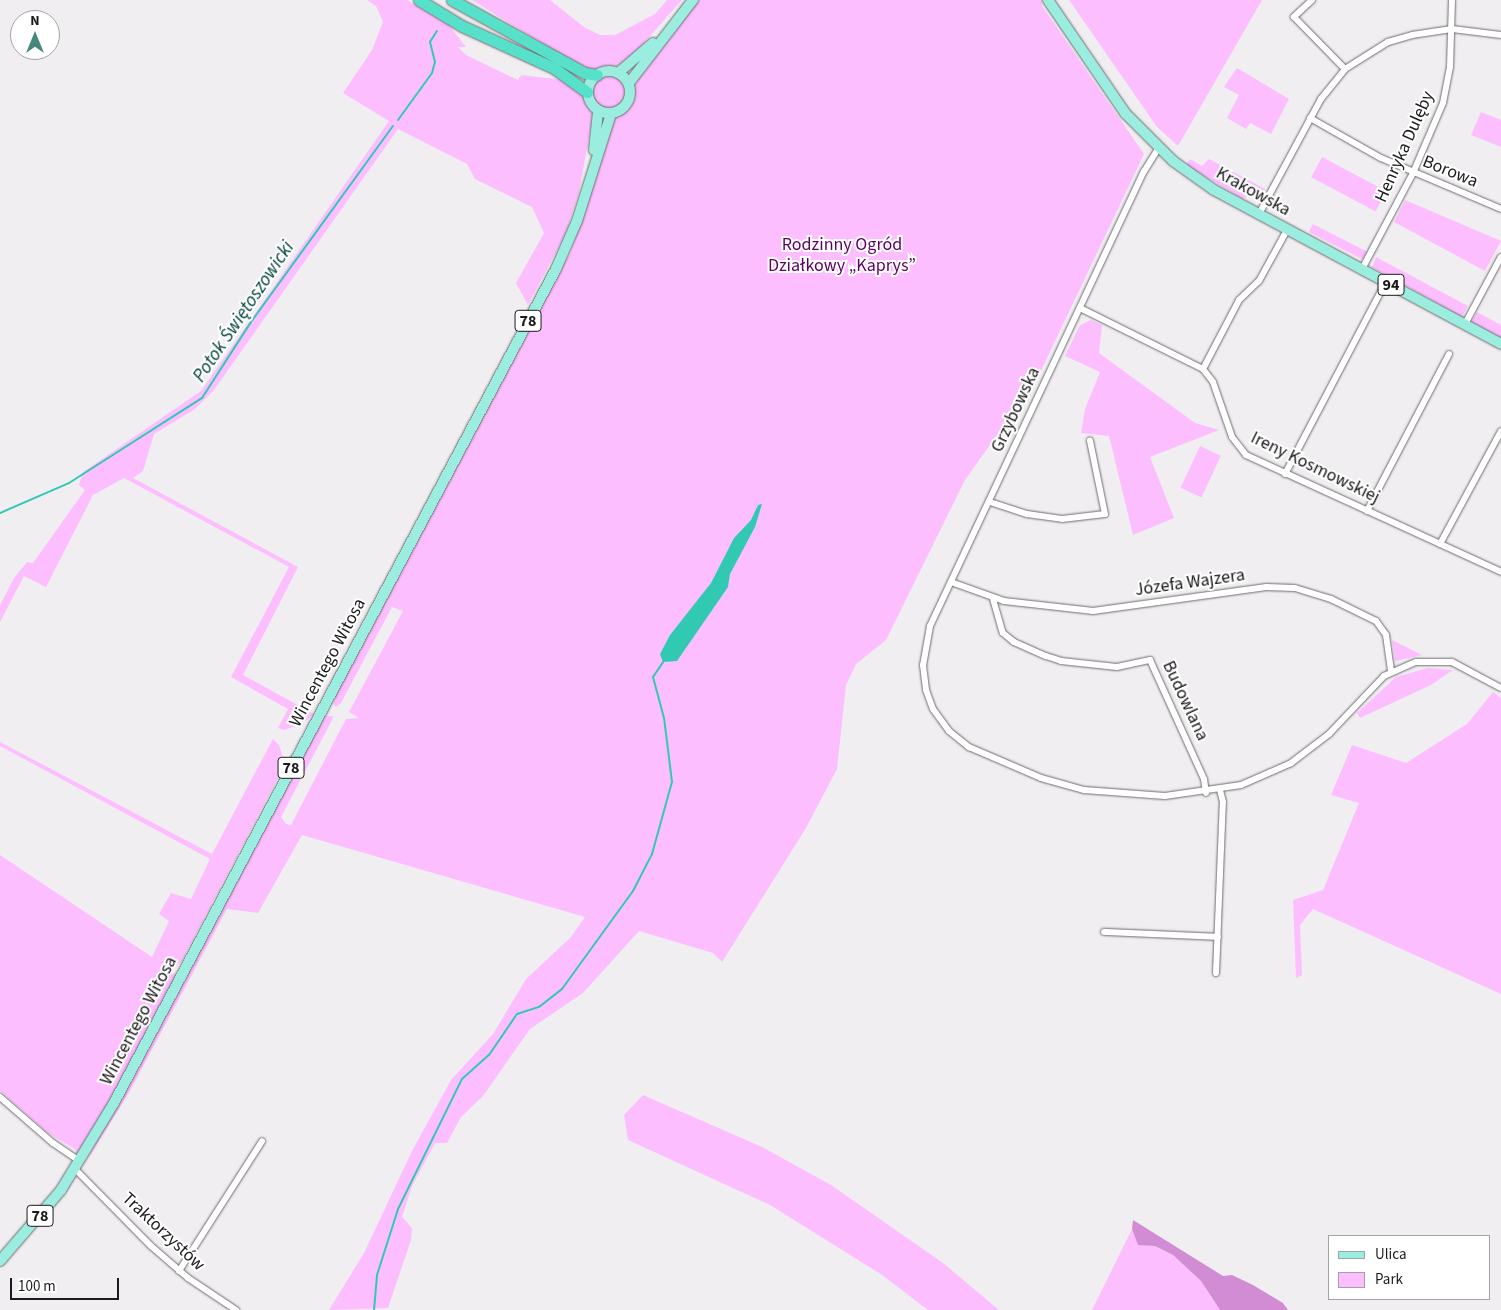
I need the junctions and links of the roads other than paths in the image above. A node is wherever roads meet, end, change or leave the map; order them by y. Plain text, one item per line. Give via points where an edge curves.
1 (419, 0) edge
2 (452, 0) edge
3 (693, 0) edge
4 (1048, 0) edge
5 (1312, 0) edge
6 (1452, 0) edge
7 (1452, 29) junction
8 (666, 32) junction
9 (1501, 35) edge
10 (1345, 69) junction
11 (618, 73) junction
12 (597, 74) junction
13 (629, 83) junction
14 (588, 92) junction
15 (598, 111) junction
16 (611, 114) junction
17 (1310, 118) junction
18 (1158, 149) junction
19 (592, 166) junction
20 (1413, 173) junction
21 (1501, 209) edge
22 (1259, 214) junction
23 (1287, 230) junction
24 (1501, 257) edge
25 (1362, 269) junction
26 (1386, 282) junction
27 (1080, 308) junction
28 (1465, 324) junction
29 (1501, 344) edge
30 (1449, 354) dead end
31 (1203, 370) junction
32 (1501, 431) edge
33 (1090, 440) dead end
34 (1285, 474) junction
35 (990, 502) junction
36 (1367, 511) junction
37 (1440, 544) junction
38 (1501, 572) edge
39 (951, 582) junction
40 (992, 599) junction
41 (1391, 671) junction
42 (1501, 688) edge
43 (1220, 790) junction
44 (1206, 793) junction
45 (1104, 932) dead end
46 (1218, 937) junction
47 (1216, 973) dead end
48 (0, 1096) edge
49 (262, 1141) dead end
50 (78, 1165) junction
51 (0, 1261) edge
52 (179, 1271) junction
53 (236, 1310) edge

1 - 14 highway via 462,26 554,68
2 - 12 highway via 585,73
3 - 8 main road, 78
4 - 18 main road, Krakowska / 94 via 1125,113
5 - 10 street via 1294,18
6 - 7 street, Henryka Dulęby
7 - 9 street
7 - 10 street via 1388,42
7 - 20 street, Henryka Dulęby via 1450,67 1443,104
8 - 11 main road, 78
8 - 13 main road, 78
10 - 17 street
11 - 12 main road
11 - 13 main road
12 - 14 main road
13 - 16 main road, 78 via 628,104
14 - 15 main road via 590,102
15 - 16 main road
15 - 19 main road, Wincentego Witosa / 78
16 - 19 main road, Wincentego Witosa / 78
17 - 20 street, Borowa
17 - 22 street
18 - 22 main road, Krakowska / 94 via 1192,176
18 - 27 street, Grzybowska via 1147,165
19 - 50 main road, Wincentego Witosa / 78 via 577,221 556,269
20 - 21 street, Borowa
20 - 25 street, Henryka Dulęby
22 - 23 main road, Krakowska / 94
23 - 25 main road, Krakowska / 94
23 - 31 street via 1258,281 1239,300
24 - 28 street
25 - 26 main road, Krakowska / 94
26 - 28 main road, Krakowska / 94
26 - 34 street
27 - 31 street
27 - 35 street, Grzybowska
28 - 29 main road, Krakowska / 94
30 - 36 street
31 - 34 street, Ireny Kosmowskiej via 1213,382 1235,444 1246,455
32 - 37 street
33 - 35 street via 1105,514 1062,519 1026,514
34 - 36 street, Ireny Kosmowskiej
35 - 39 street, Grzybowska
36 - 37 street, Ireny Kosmowskiej
37 - 38 street, Ireny Kosmowskiej
39 - 40 street, Józefa Wajzera
39 - 44 street, Grzybowska via 924,646 926,690 940,720 960,741 1054,783 1135,796
40 - 41 street, Józefa Wajzera via 1044,607 1101,610 1266,587 1295,588 1376,621 1386,635
40 - 44 street, Budowlana via 1003,633 1014,642 1061,661 1118,668 1150,660 1204,779
41 - 42 street via 1416,662 1452,662
41 - 43 street via 1372,686 1329,734 1291,763 1267,775
43 - 44 street
43 - 46 street via 1223,802
45 - 46 street
46 - 47 street
48 - 50 street, Traktorzystów
49 - 52 street
50 - 51 main road, Wincentego Witosa / 78 via 41,1216
50 - 52 street, Traktorzystów
52 - 53 street, Traktorzystów

